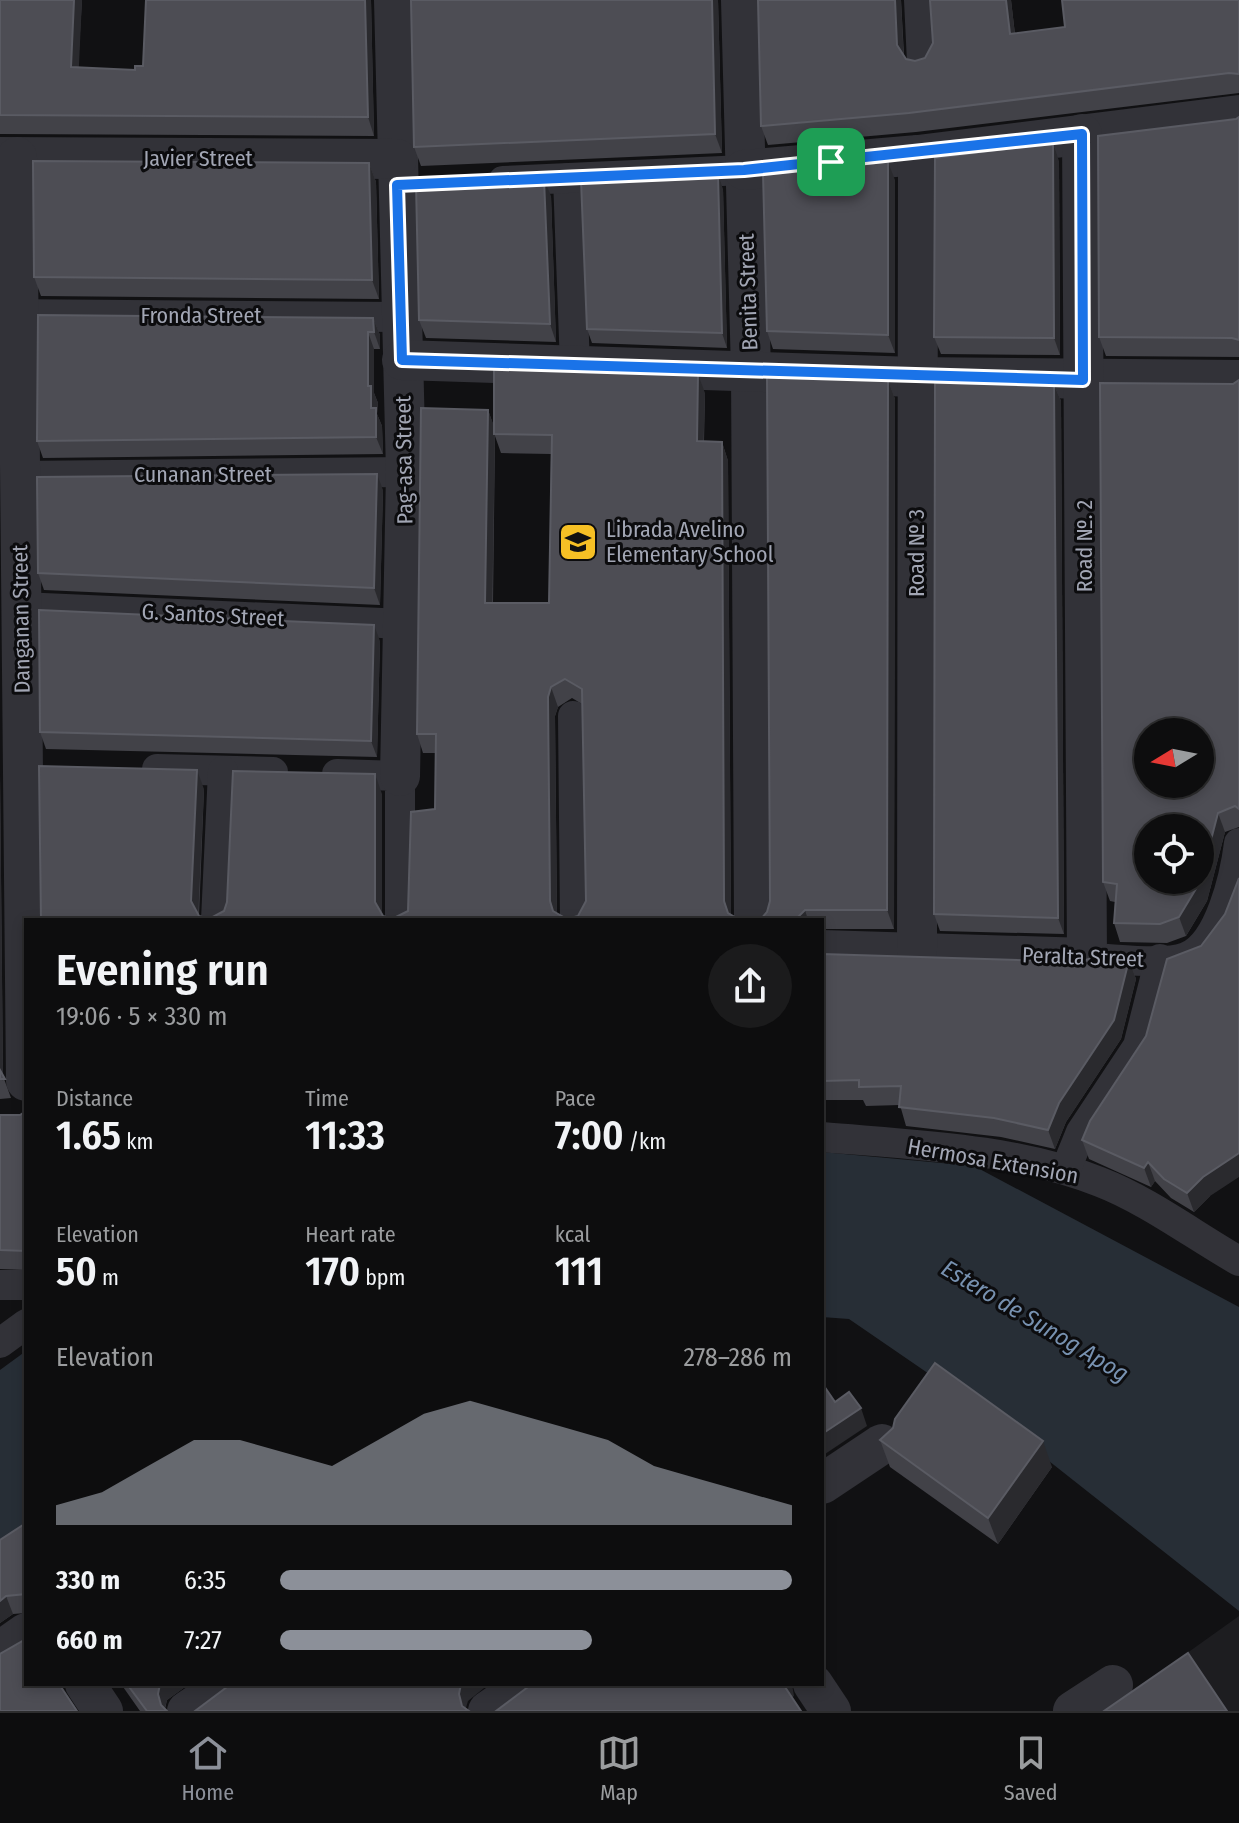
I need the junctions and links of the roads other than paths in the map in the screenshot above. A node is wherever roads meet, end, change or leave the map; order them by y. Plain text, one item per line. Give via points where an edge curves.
1 (394, 0) edge
2 (741, 0) edge
3 (919, 0) edge
4 (922, 62) edge
5 (1239, 115) edge
6 (1082, 134) junction
7 (918, 155) junction
8 (8, 157) edge
9 (744, 170) junction
10 (407, 176) junction
11 (568, 178) junction
12 (475, 182) edge
13 (9, 314) edge
14 (401, 317) junction
15 (402, 360) junction
16 (575, 366) junction
17 (751, 371) junction
18 (915, 377) junction
19 (1083, 380) junction
20 (1239, 380) edge
21 (406, 472) junction
22 (10, 476) edge
23 (21, 607) junction
24 (404, 624) junction
25 (11, 648) edge
26 (573, 716) dead end
27 (131, 769) edge
28 (223, 771) junction
29 (400, 776) junction
30 (12, 814) edge
31 (1239, 843) edge
32 (216, 918) edge
33 (400, 918) edge
34 (575, 918) edge
35 (754, 918) edge
36 (824, 950) edge
37 (917, 951) junction
38 (12, 958) edge
39 (1087, 958) junction
40 (1160, 959) junction
41 (24, 1063) edge
42 (824, 1137) edge
43 (1066, 1169) junction
44 (1239, 1261) edge
45 (0, 1285) edge
46 (24, 1285) edge
47 (24, 1325) edge
48 (0, 1343) edge
49 (882, 1444) edge
50 (824, 1483) edge
51 (24, 1634) edge
52 (0, 1651) edge
53 (1113, 1685) dead end
54 (86, 1686) edge
55 (224, 1686) edge
56 (524, 1686) edge
57 (103, 1711) edge
58 (187, 1711) edge
59 (488, 1711) edge
60 (1073, 1711) edge

1 - 10 street, Pag-asa Street
2 - 9 street, Benita Street
3 - 4 street
5 - 6 street
6 - 7 street
6 - 19 street, Road №. 2
7 - 9 street
7 - 18 street, Road № 3
8 - 10 street, Javier Street
8 - 13 street, Danganan Street
9 - 11 street
9 - 17 street, Benita Street
10 - 14 street, Pag-asa Street
11 - 12 street
11 - 16 street
13 - 14 street, Fronda Street
13 - 22 street, Danganan Street
14 - 15 street, Pag-asa Street
15 - 16 street
15 - 21 street, Pag-asa Street
16 - 17 street
17 - 18 street
17 - 35 street, Benita Street
18 - 19 street
18 - 37 street, Road № 3
19 - 20 street
19 - 39 street, Road №. 2
21 - 22 street, Cunanan Street
21 - 24 street, Pag-asa Street
22 - 23 street, Danganan Street
23 - 24 street, G. Santos Street
23 - 25 street, Danganan Street
24 - 29 street, Pag-asa Street
25 - 30 street, Danganan Street via 38,766
26 - 34 street
27 - 28 street
28 - 29 street
28 - 32 street
29 - 33 street
30 - 38 street, Danganan Street
31 - 40 street via 1235,879 1205,945 1185,958
36 - 37 street, Peralta Street
37 - 39 street, Peralta Street
38 - 41 street, Danganan Street
39 - 40 street, Peralta Street
40 - 43 street, Peralta Street via 1138,1046 1081,1132
42 - 43 street, Hermosa Extension via 940,1147
43 - 44 street, Hermosa Extension via 1105,1183
45 - 46 street
47 - 48 street
49 - 50 street
51 - 52 street
53 - 60 street
54 - 57 street
55 - 58 street
56 - 59 street

